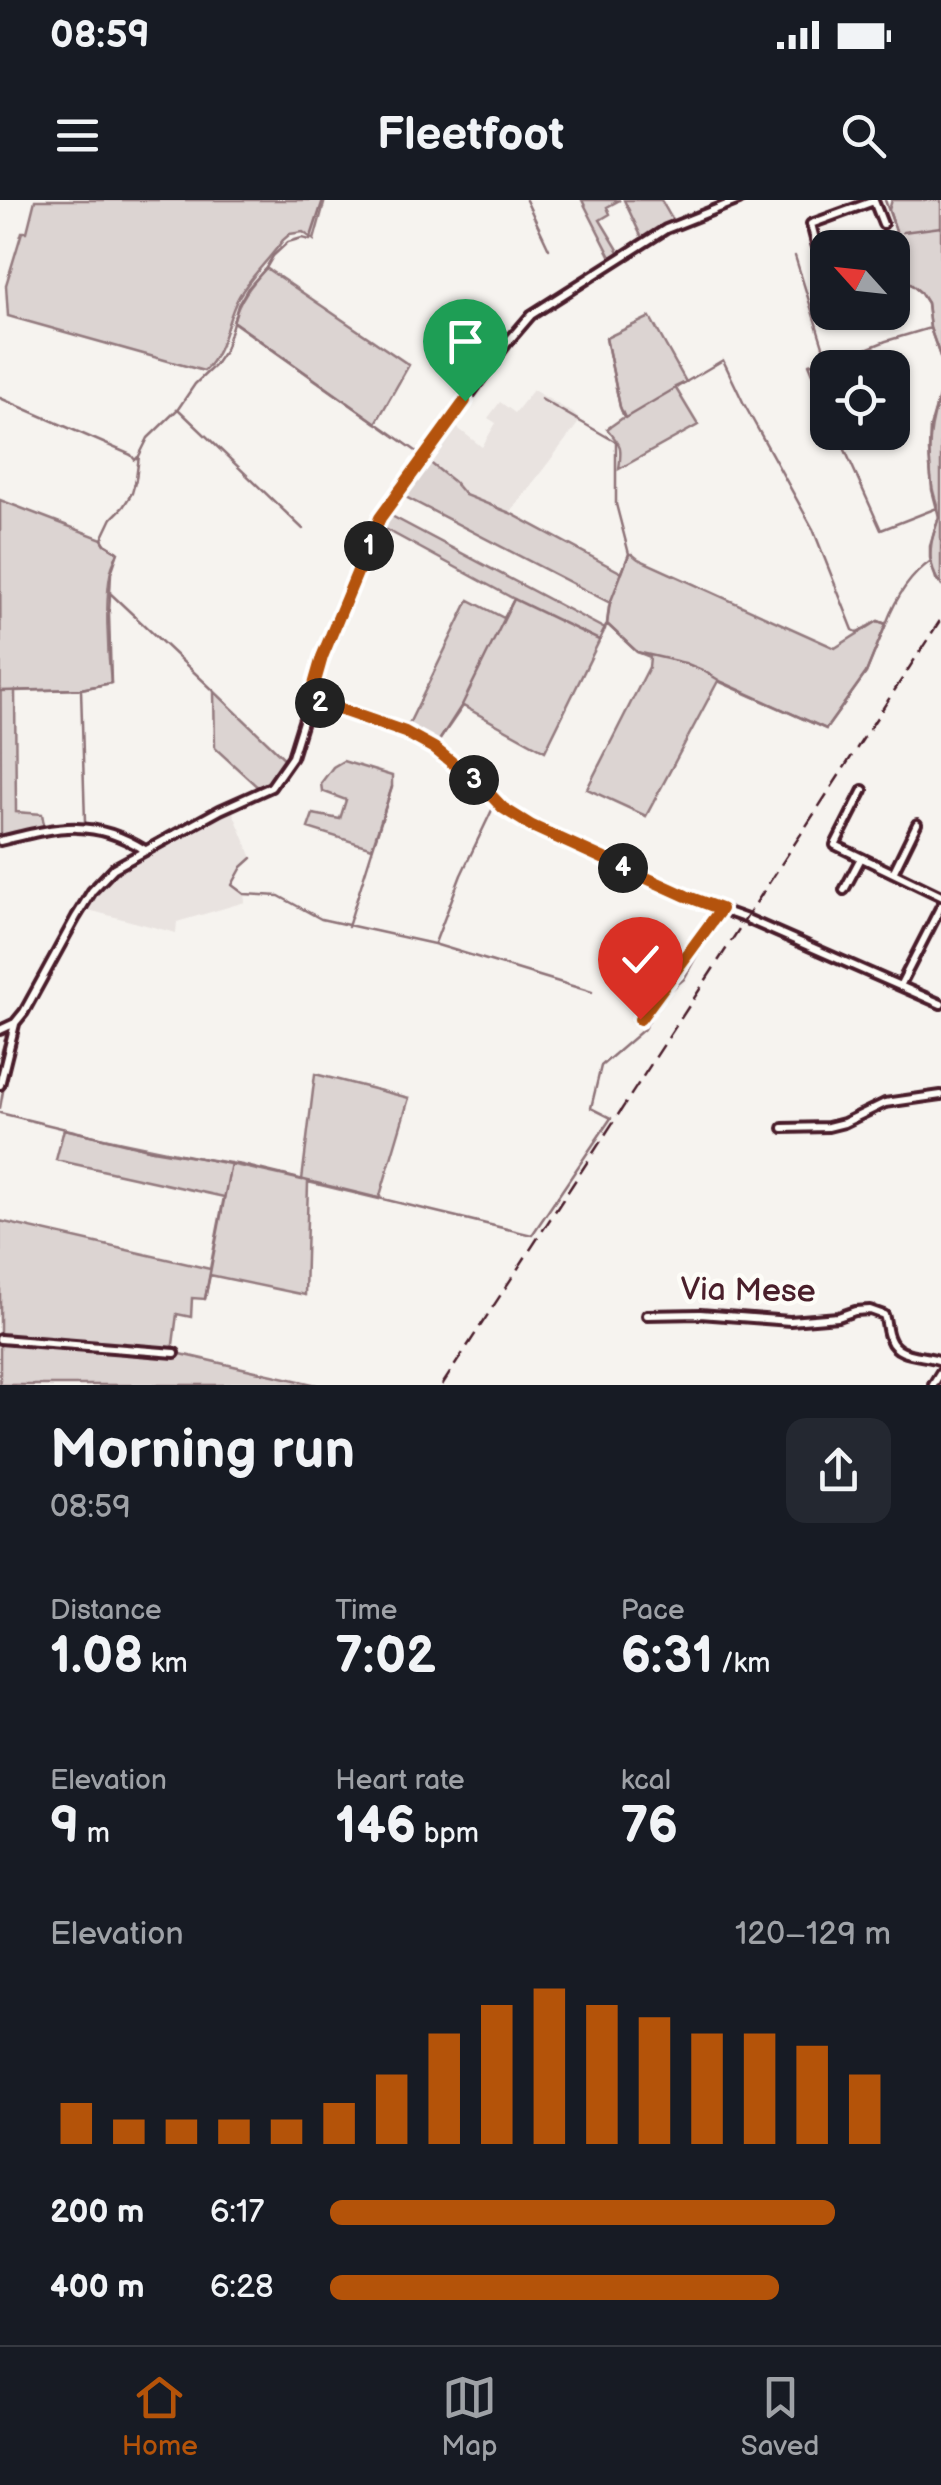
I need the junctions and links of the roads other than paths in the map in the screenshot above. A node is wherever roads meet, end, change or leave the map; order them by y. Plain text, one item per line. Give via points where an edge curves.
1 (738, 200) edge
2 (874, 200) edge
3 (883, 224) dead end
4 (813, 230) edge
5 (310, 699) junction
6 (863, 790) dead end
7 (917, 824) dead end
8 (0, 840) edge
9 (145, 850) junction
10 (860, 858) junction
11 (893, 873) junction
12 (844, 890) dead end
13 (941, 896) edge
14 (941, 906) edge
15 (721, 909) junction
16 (900, 986) junction
17 (941, 1004) edge
18 (640, 1019) dead end
19 (15, 1023) junction
20 (0, 1030) edge
21 (0, 1086) edge
22 (941, 1094) edge
23 (783, 1128) dead end
24 (646, 1315) dead end
25 (0, 1340) edge
26 (174, 1353) dead end
27 (941, 1360) edge
28 (941, 1372) edge
29 (932, 1385) edge

1 - 5 street via 666,230 532,315 507,342 380,518
2 - 3 street
2 - 4 street via 811,224
5 - 9 street via 292,757 271,787
5 - 15 street via 405,732 532,826
6 - 10 street via 835,845
7 - 11 street
8 - 9 street via 89,827
9 - 19 street via 92,891
10 - 11 street
10 - 12 street
11 - 13 street
14 - 16 street
15 - 16 street
15 - 18 street
16 - 17 street
19 - 20 street
19 - 21 street
22 - 23 street via 884,1103 828,1127
24 - 27 street, Via Mese via 790,1321 870,1310 884,1315 898,1348
25 - 26 street
28 - 29 street

